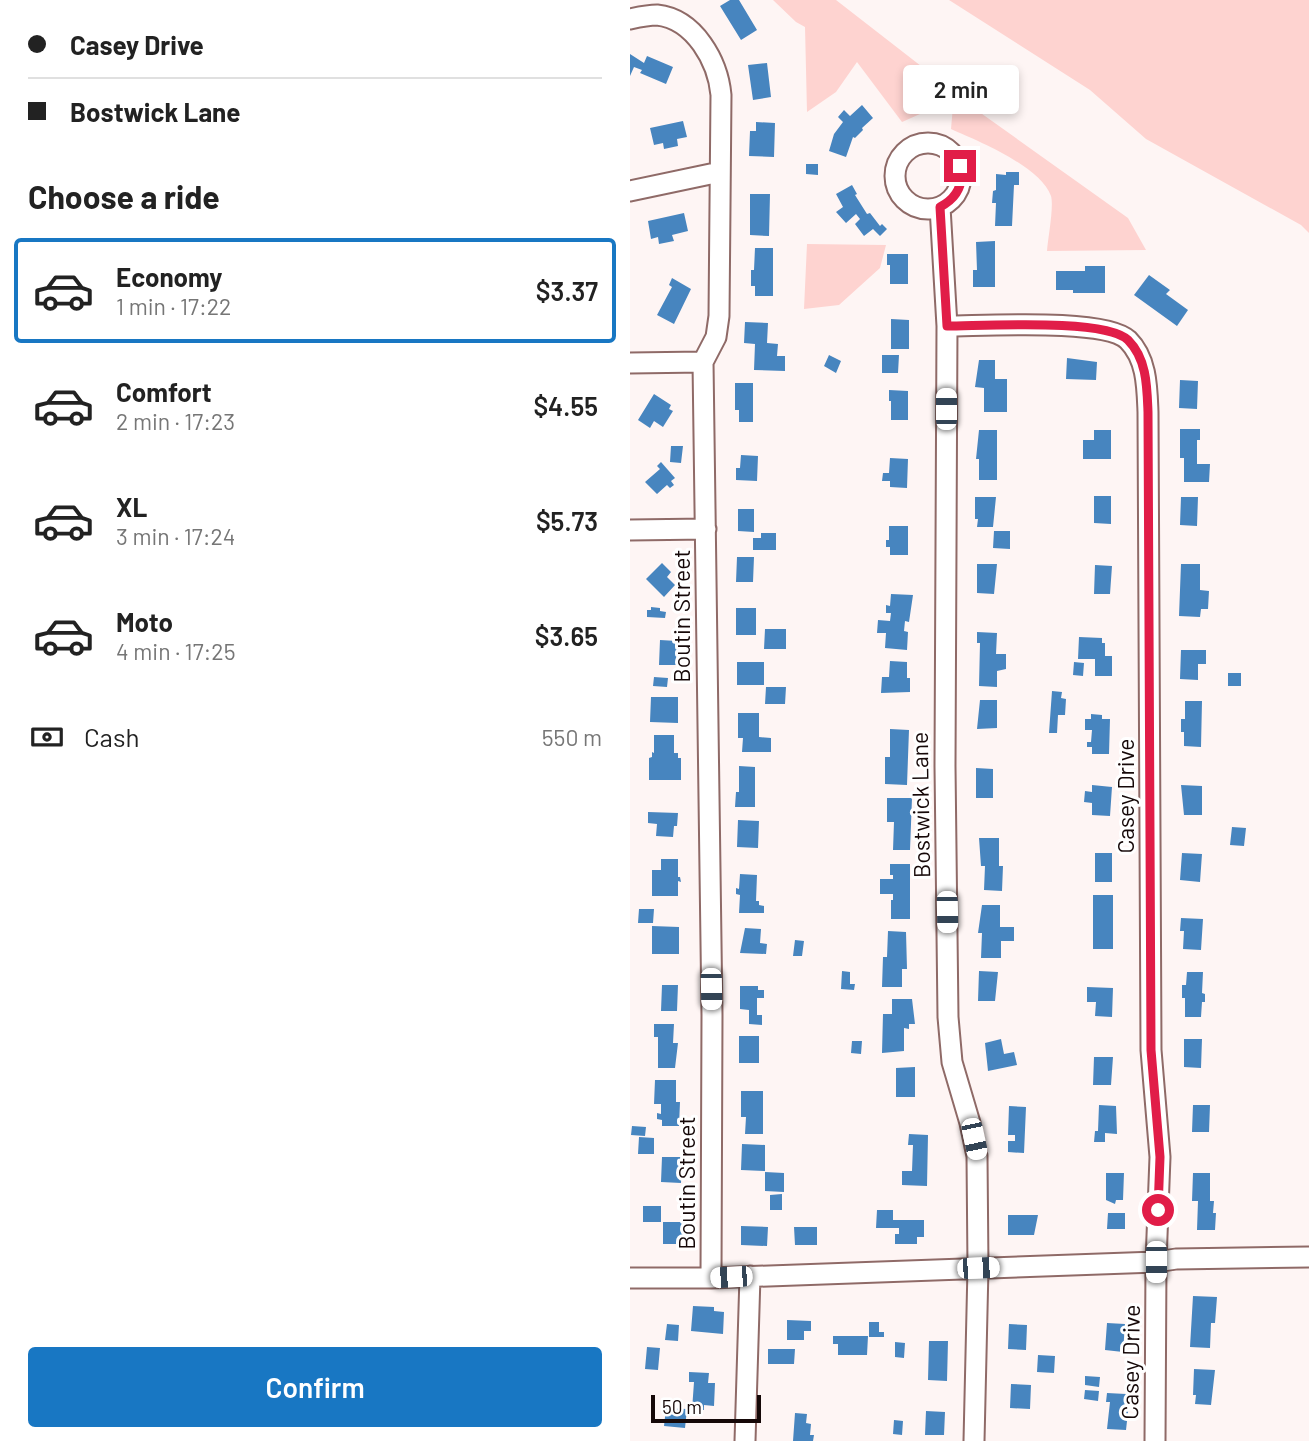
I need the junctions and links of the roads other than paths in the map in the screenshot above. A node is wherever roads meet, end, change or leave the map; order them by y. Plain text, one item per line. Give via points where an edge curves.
1 (630, 19) edge
2 (720, 172) junction
3 (630, 191) edge
4 (940, 207) dead end
5 (947, 326) junction
6 (703, 362) junction
7 (630, 363) edge
8 (706, 529) junction
9 (630, 530) edge
10 (1309, 1257) edge
11 (1156, 1262) junction
12 (978, 1268) junction
13 (750, 1276) junction
14 (630, 1278) edge
15 (711, 1278) junction
16 (745, 1441) edge
17 (974, 1441) edge
18 (1154, 1441) edge

1 - 2 street, Boutin Street via 653,15 670,19 691,33 709,54 721,95
2 - 3 street
2 - 6 street, Boutin Street via 719,316 716,337
4 - 5 street, Bostwick Lane
5 - 11 street, Casey Drive via 1112,330 1132,345 1145,375 1151,1050 1160,1157
5 - 12 street, Bostwick Lane via 948,1034 977,1156
6 - 7 street
6 - 8 street, Boutin Street
8 - 9 street
8 - 15 street, Boutin Street
10 - 11 street
11 - 12 street
11 - 18 street, Casey Drive
12 - 13 street
12 - 17 street, Bostwick Lane
13 - 15 street
13 - 16 street
14 - 15 street

